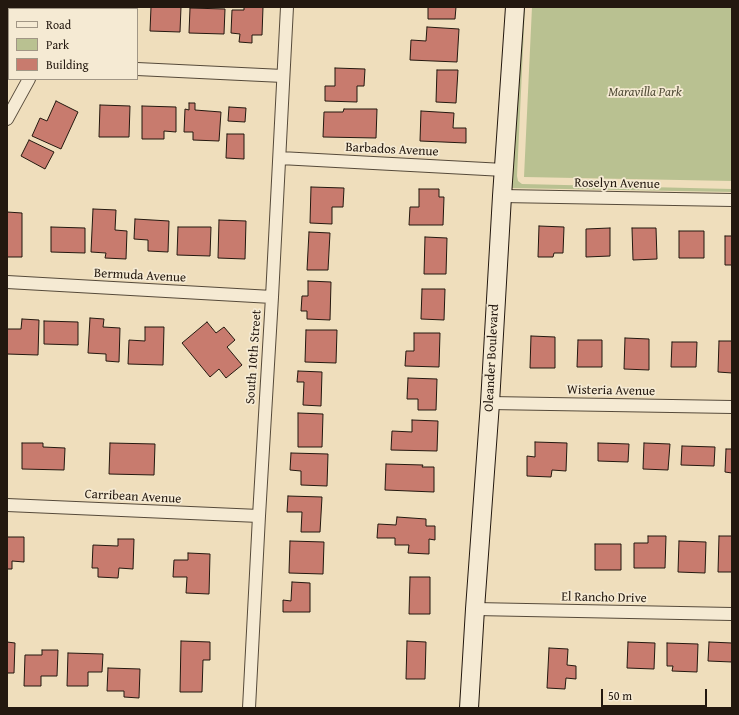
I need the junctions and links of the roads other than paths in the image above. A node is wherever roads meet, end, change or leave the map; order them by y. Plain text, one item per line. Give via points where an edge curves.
1 (287, 7) edge
2 (515, 7) edge
3 (138, 69) edge
4 (283, 76) junction
5 (28, 80) edge
6 (7, 119) edge
7 (280, 158) junction
8 (504, 170) junction
9 (502, 196) junction
10 (732, 200) edge
11 (7, 282) edge
12 (272, 297) junction
13 (490, 403) junction
14 (732, 407) edge
15 (7, 505) edge
16 (259, 516) junction
17 (475, 609) junction
18 (732, 614) edge
19 (249, 708) edge
20 (469, 708) edge

1 - 4 street, South 10th Street
2 - 8 main road, Oleander Boulevard
3 - 4 street
4 - 7 street, South 10th Street
5 - 6 street
7 - 8 street, Barbados Avenue
7 - 12 street, South 10th Street
8 - 9 main road, Oleander Boulevard
9 - 10 street, Roselyn Avenue
9 - 13 main road, Oleander Boulevard
11 - 12 street, Bermuda Avenue
12 - 16 street, South 10th Street
13 - 14 street, Wisteria Avenue
13 - 17 main road, Oleander Boulevard
15 - 16 street, Carribean Avenue
16 - 19 street, South 10th Street
17 - 18 street, El Rancho Drive
17 - 20 main road, Oleander Boulevard

